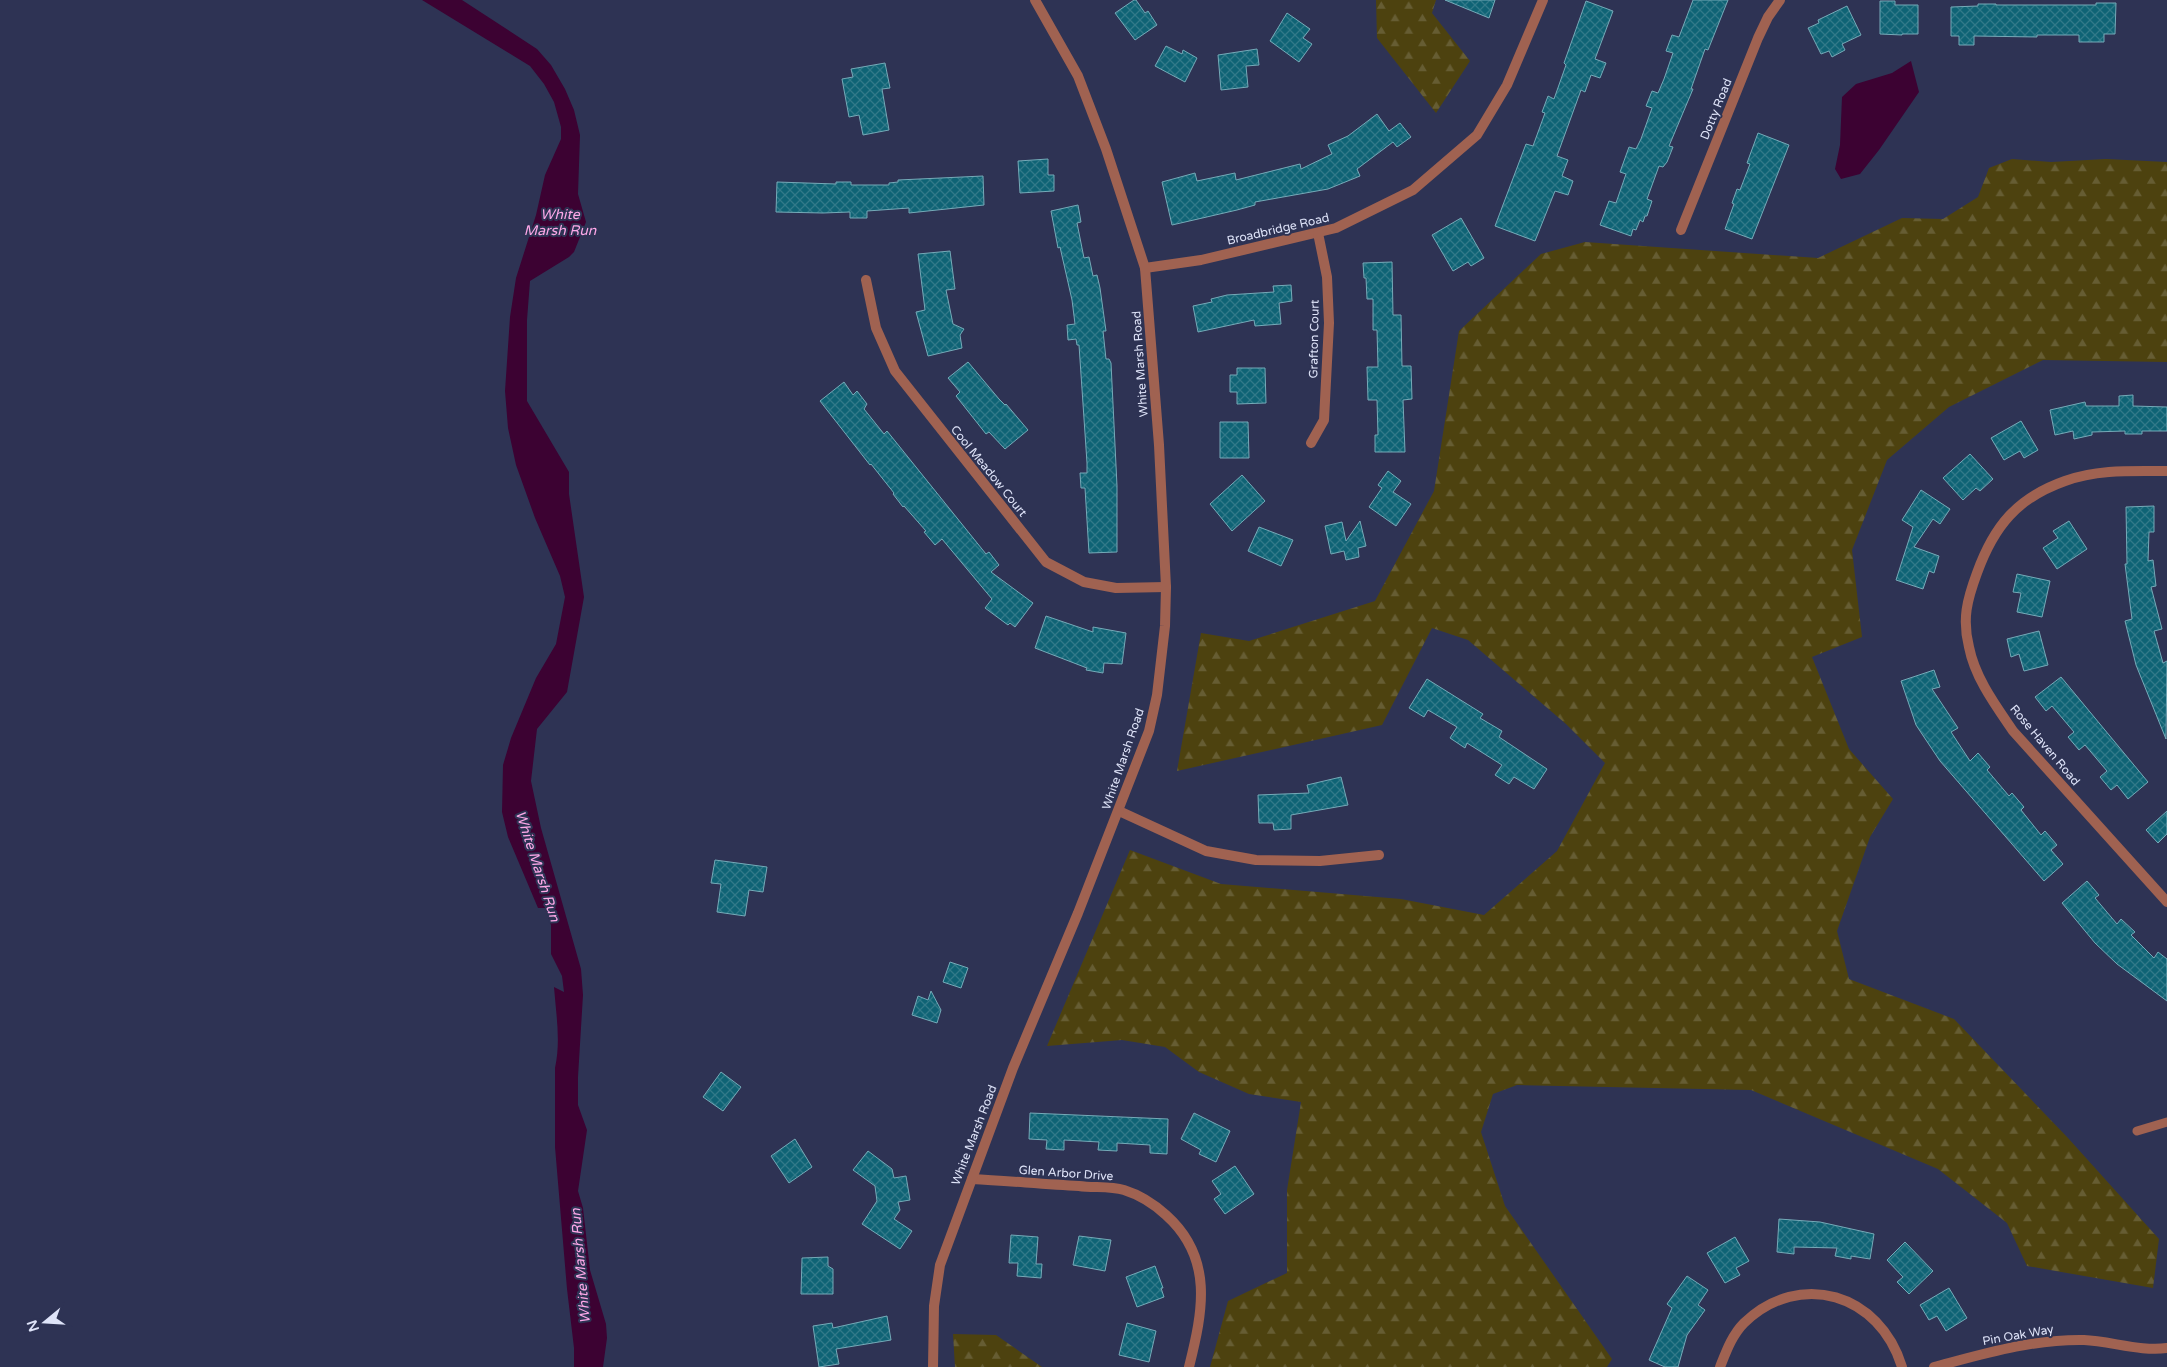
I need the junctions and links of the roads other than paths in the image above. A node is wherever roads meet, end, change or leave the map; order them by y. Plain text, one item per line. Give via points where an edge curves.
1 (1035, 0) edge
2 (1543, 0) edge
3 (1780, 0) edge
4 (1682, 230) dead end
5 (1318, 233) junction
6 (1146, 268) junction
7 (866, 280) dead end
8 (1311, 443) dead end
9 (2167, 471) edge
10 (1166, 587) junction
11 (1119, 812) junction
12 (1379, 855) dead end
13 (2167, 902) edge
14 (2167, 1122) edge
15 (2138, 1131) dead end
16 (972, 1179) junction
17 (2167, 1348) edge
18 (933, 1367) edge
19 (1189, 1367) edge
20 (1720, 1367) edge
21 (1902, 1367) edge
22 (1934, 1367) edge

1 - 6 street, White Marsh Road via 1078,76
2 - 5 street, Broadbridge Road via 1507,85 1477,135 1413,190 1336,228
3 - 4 street, Dotty Road via 1758,38
5 - 6 street, Broadbridge Road via 1201,260
5 - 8 street, Grafton Court via 1327,276 1329,323 1324,420
6 - 10 street, White Marsh Road
7 - 10 street, Cool Meadow Court via 876,328 896,371 1046,562 1084,582 1116,588
9 - 13 street, Rose Haven Road via 2118,471 2066,480 2038,493 2016,509 1996,530 1986,548 1968,597 1964,621 1969,649 1978,672 2013,731
10 - 11 street, White Marsh Road via 1157,695 1148,731
11 - 12 street via 1206,851 1256,860 1320,861
11 - 16 street, White Marsh Road via 1013,1068
14 - 15 lane
16 - 18 street, White Marsh Road via 940,1265 934,1306
16 - 19 street, Glen Arbor Drive via 1124,1190 1152,1202 1189,1242 1199,1265 1202,1296
17 - 22 street, Pin Oak Way via 2055,1340 2002,1349
20 - 21 street via 1743,1324 1770,1304 1798,1295 1827,1294 1864,1310 1884,1329

